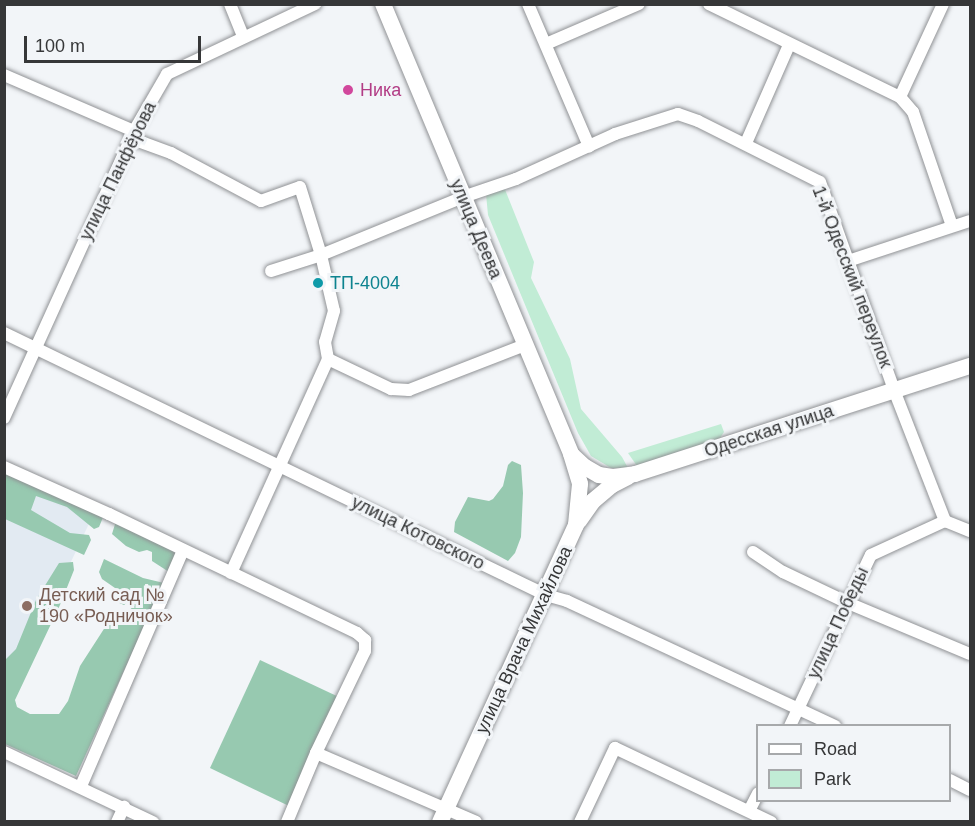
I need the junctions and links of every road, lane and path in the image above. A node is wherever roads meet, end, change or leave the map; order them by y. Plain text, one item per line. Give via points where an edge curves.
1 (230, 4) edge
2 (315, 4) edge
3 (383, 4) edge
4 (528, 4) edge
5 (639, 4) edge
6 (709, 4) edge
7 (943, 4) edge
8 (243, 37) junction
9 (546, 44) junction
10 (789, 45) junction
11 (4, 75) edge
12 (900, 98) junction
13 (132, 135) junction
14 (746, 143) junction
15 (589, 146) junction
16 (463, 197) junction
17 (970, 221) edge
18 (952, 226) junction
19 (321, 255) junction
20 (848, 261) junction
21 (271, 271) dead end
22 (4, 333) edge
23 (525, 345) junction
24 (34, 347) junction
25 (328, 359) junction
26 (970, 366) edge
27 (894, 390) junction
28 (4, 418) edge
29 (571, 454) junction
30 (279, 466) junction
31 (4, 467) edge
32 (635, 474) junction
33 (945, 521) junction
34 (576, 525) junction
35 (970, 531) edge
36 (183, 550) junction
37 (753, 552) dead end
38 (231, 573) junction
39 (546, 595) junction
40 (848, 603) junction
41 (970, 654) edge
42 (798, 708) junction
43 (791, 724) edge
44 (831, 724) edge
45 (4, 752) edge
46 (316, 753) junction
47 (951, 780) edge
48 (81, 786) junction
49 (970, 790) edge
50 (756, 797) edge
51 (124, 807) junction
52 (749, 811) junction
53 (443, 815) edge
54 (117, 822) edge
55 (153, 822) edge
56 (287, 822) edge
57 (476, 822) edge
58 (580, 822) edge
59 (771, 822) edge

1 - 8 street
2 - 8 street, улица Панфёрова
3 - 16 main road, улица Деева
4 - 9 street
5 - 9 street
6 - 10 street
7 - 12 street
8 - 13 street, улица Панфёрова via 168,75
9 - 15 street
10 - 12 street
10 - 14 street
11 - 13 street
12 - 18 street via 913,112
13 - 19 street via 261,201 300,187
13 - 24 street, улица Панфёрова
14 - 15 street, 1-й Одесский переулок via 678,114
14 - 20 street, 1-й Одесский переулок via 820,182
15 - 16 street, 1-й Одесский переулок via 516,179
16 - 19 street, 1-й Одесский переулок
16 - 23 main road, улица Деева
17 - 18 street
18 - 20 street
19 - 21 street, 1-й Одесский переулок
19 - 25 street via 334,311 325,342
20 - 27 street, 1-й Одесский переулок
22 - 24 street, улица Котовского
23 - 25 street via 409,390 391,389
23 - 29 main road, улица Деева
24 - 28 street, улица Панфёрова
24 - 30 street, улица Котовского
25 - 30 street
26 - 27 main road, Одесская улица
27 - 32 main road, Одесская улица
27 - 33 street, 1-й Одесский переулок
29 - 32 main road, Одесская улица via 599,475
29 - 34 main road, улица Врача Михайлова via 580,484
30 - 38 street
30 - 39 street, улица Котовского
31 - 36 street
32 - 34 main road via 612,485 593,501
33 - 35 street
33 - 40 street, улица Победы via 871,555
34 - 39 main road, улица Врача Михайлова
36 - 38 street
36 - 48 street
37 - 40 street via 783,572
38 - 46 street via 365,640 365,651
39 - 42 street, улица Котовского via 567,601
39 - 53 main road, улица Врача Михайлова
40 - 41 street
40 - 42 street, улица Победы
42 - 43 street, улица Победы
42 - 44 street, улица Котовского
45 - 48 street
46 - 53 street
46 - 56 street
47 - 49 street
48 - 51 street
50 - 52 street
51 - 54 street
51 - 55 street
52 - 58 street via 615,748
52 - 59 street
53 - 57 street

